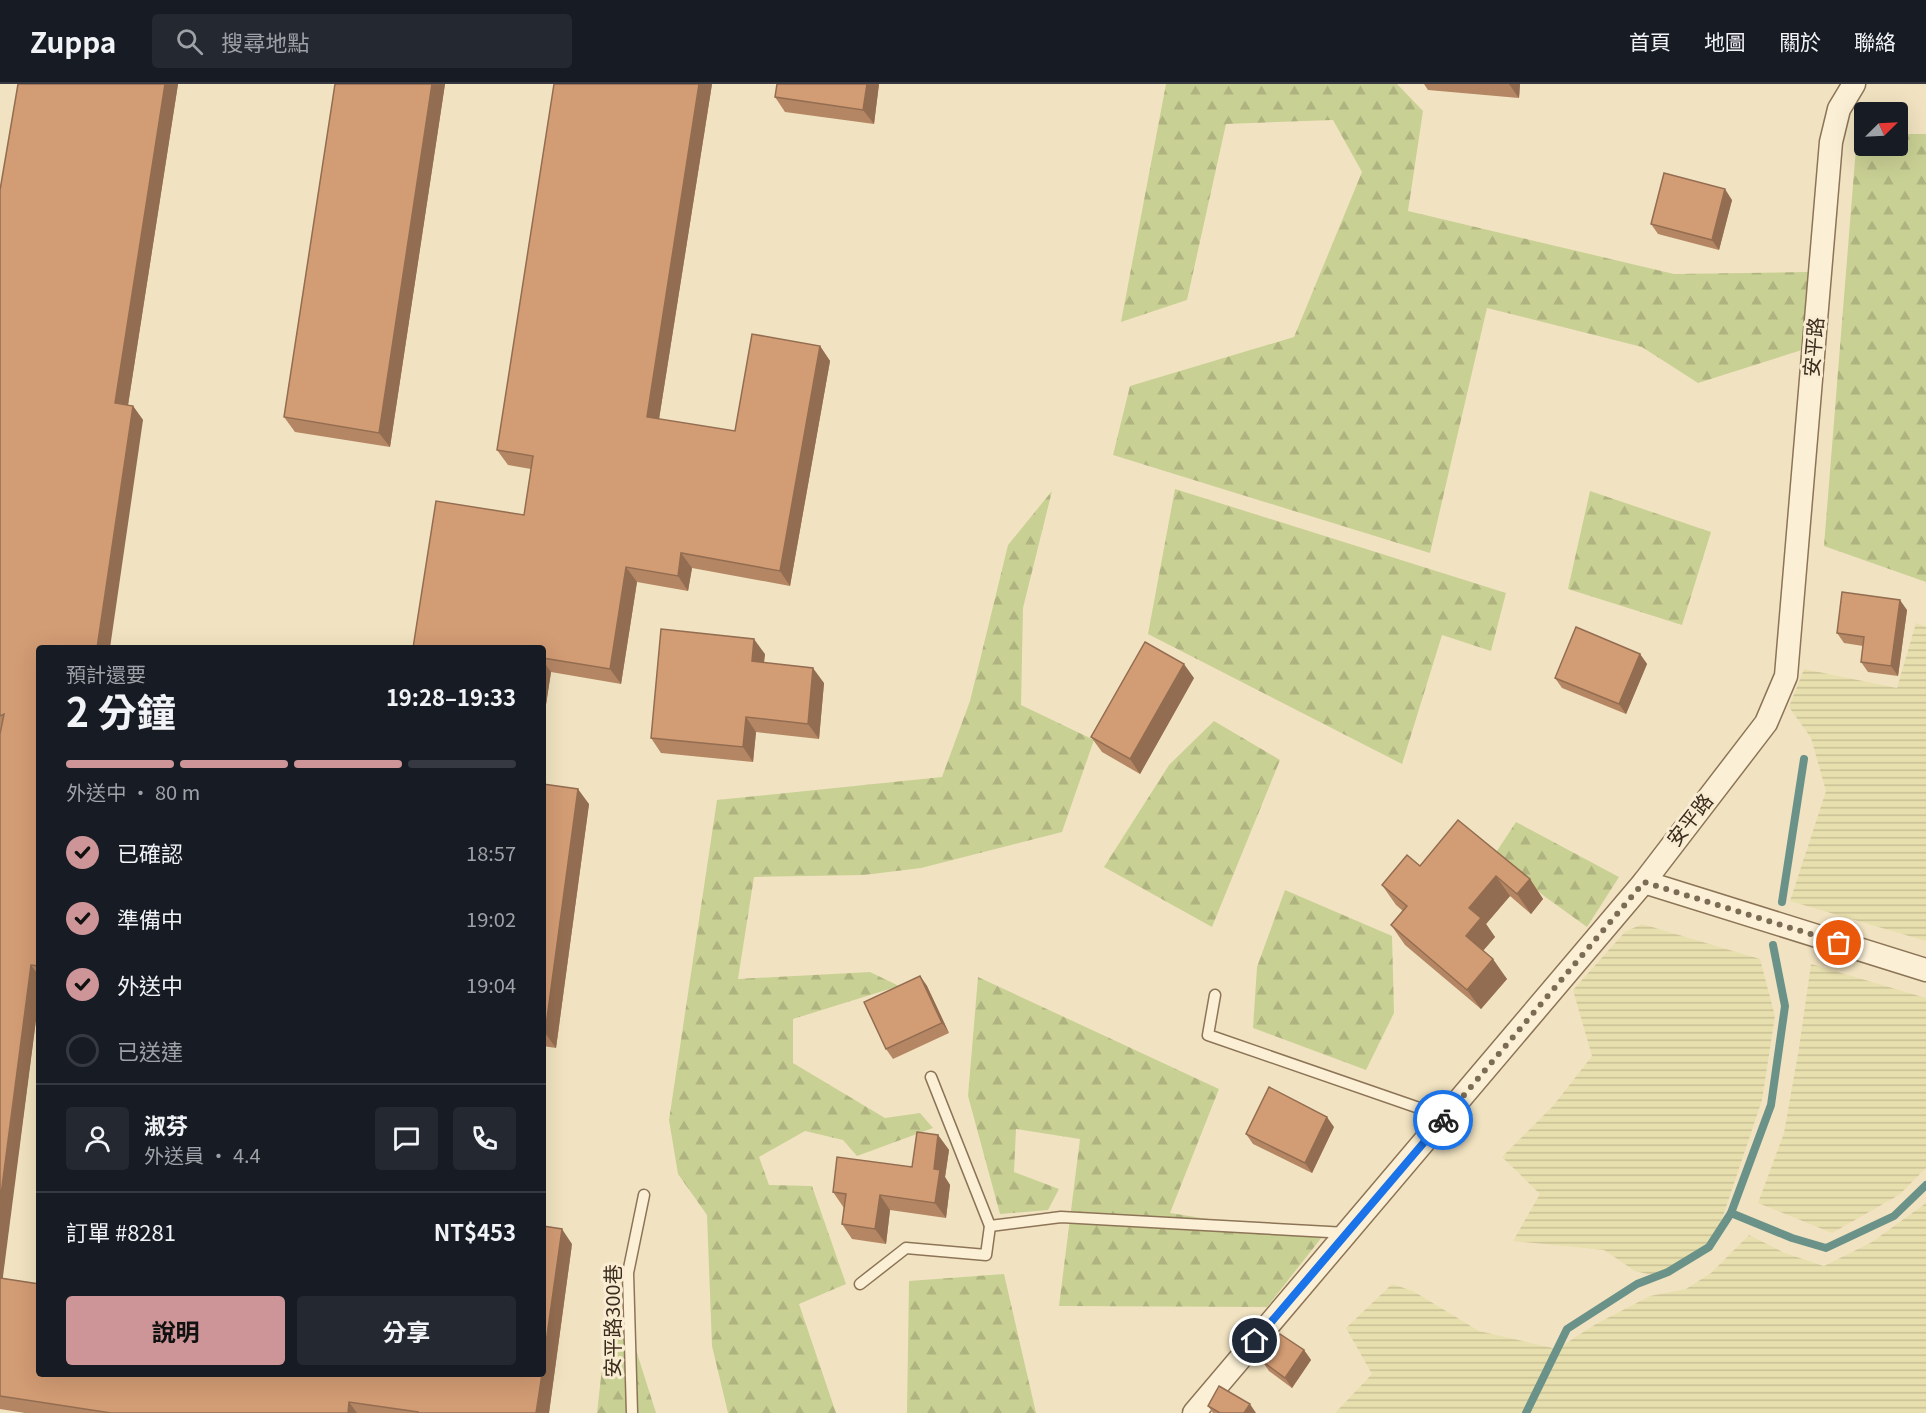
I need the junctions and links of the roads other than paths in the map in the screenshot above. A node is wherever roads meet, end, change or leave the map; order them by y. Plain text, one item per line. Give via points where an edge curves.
1 (1854, 84) edge
2 (1644, 882) junction
3 (1926, 970) edge
4 (1215, 995) dead end
5 (931, 1077) dead end
6 (1445, 1117) junction
7 (644, 1194) dead end
8 (990, 1226) junction
9 (1347, 1233) junction
10 (860, 1284) dead end
11 (632, 1413) edge
12 (1194, 1413) edge

1 - 2 street, 安平路 via 1839,109 1831,142 1786,676 1766,723
2 - 3 street
2 - 6 street, 安平路
4 - 6 lane via 1208,1035
5 - 8 lane
6 - 9 street, 安平路
7 - 11 lane, 安平路300巷 via 628,1273
8 - 9 lane via 1061,1217
8 - 10 lane via 986,1255 906,1248
9 - 12 street, 安平路

